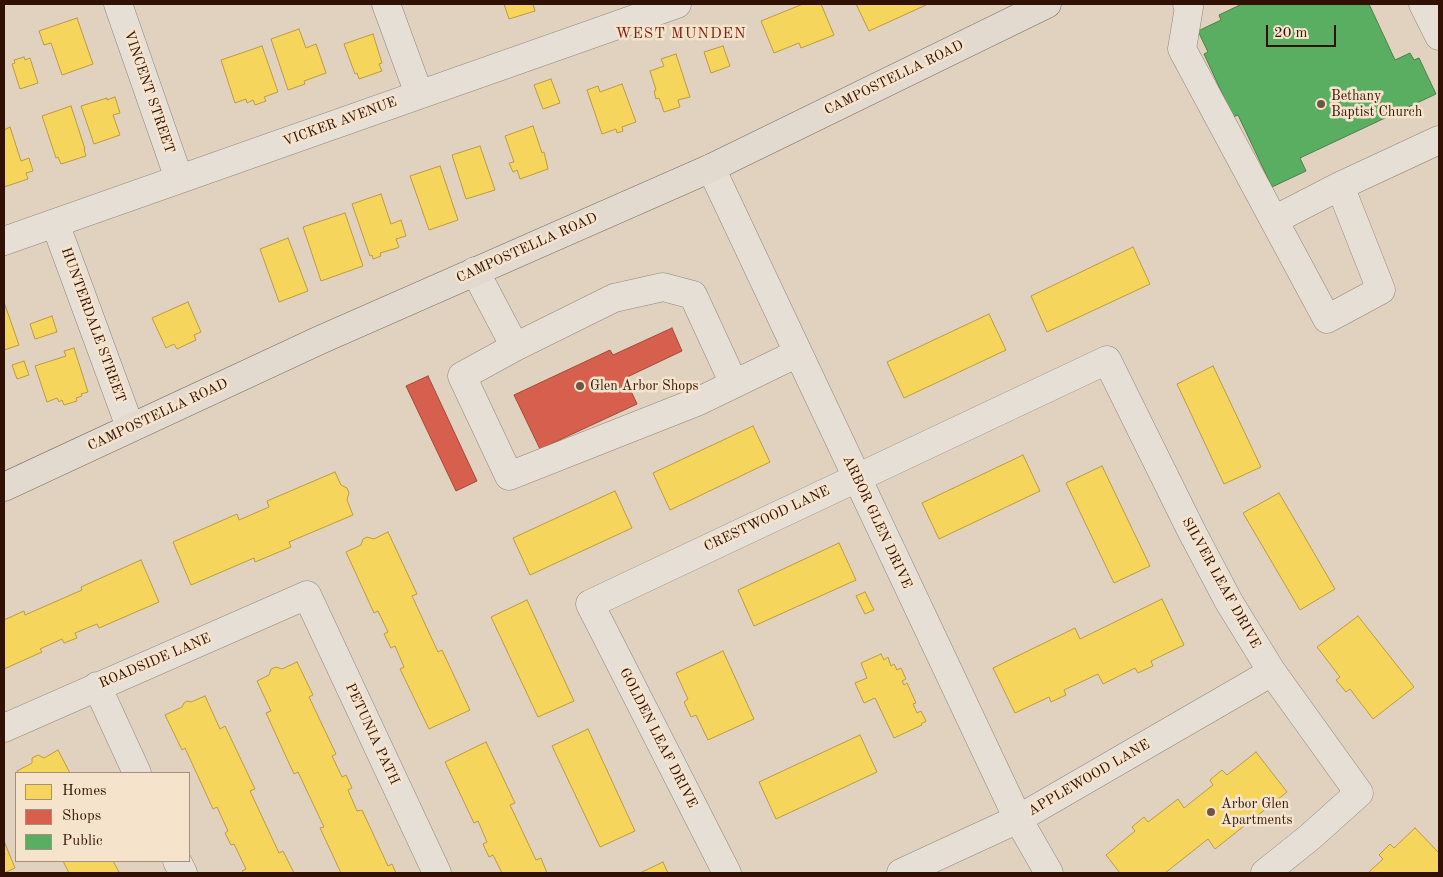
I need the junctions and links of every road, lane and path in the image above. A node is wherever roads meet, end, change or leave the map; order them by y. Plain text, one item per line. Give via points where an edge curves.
1 (118, 4) edge
2 (386, 4) edge
3 (1047, 4) edge
4 (1187, 4) edge
5 (1423, 4) edge
6 (668, 5) edge
7 (1439, 36) edge
8 (419, 94) junction
9 (1439, 140) edge
10 (711, 168) junction
11 (179, 180) junction
12 (1340, 186) junction
13 (1274, 220) junction
14 (56, 223) junction
15 (4, 241) edge
16 (475, 272) junction
17 (515, 347) junction
18 (798, 353) junction
19 (1107, 360) joint
20 (734, 384) junction
21 (130, 427) junction
22 (856, 477) junction
23 (4, 487) edge
24 (307, 595) joint
25 (590, 604) joint
26 (1272, 672) junction
27 (97, 686) junction
28 (4, 728) edge
29 (137, 772) edge
30 (1018, 819) junction
31 (437, 873) edge
32 (727, 873) edge
33 (902, 873) edge
34 (1049, 873) edge
35 (1265, 873) edge

1 - 11 street, VINCENT STREET
2 - 8 street
3 - 10 main road, CAMPOSTELLA ROAD
4 - 13 street via 1182,49
5 - 7 street
6 - 8 street, VICKER AVENUE
8 - 11 street, VICKER AVENUE
9 - 12 street
10 - 16 main road, CAMPOSTELLA ROAD
10 - 18 street, ARBOR GLEN DRIVE
11 - 14 street, VICKER AVENUE
12 - 13 street
12 - 13 street via 1381,290 1327,319
14 - 15 street, VICKER AVENUE
14 - 21 street, HUNTERDALE STREET
16 - 17 street
16 - 21 main road, CAMPOSTELLA ROAD
17 - 20 street via 614,298 663,287 693,295
17 - 20 street via 462,376 509,476
18 - 20 street
18 - 22 street, ARBOR GLEN DRIVE
19 - 22 street, CRESTWOOD LANE
19 - 26 street, SILVER LEAF DRIVE via 1229,602
21 - 23 main road, CAMPOSTELLA ROAD
22 - 25 street, CRESTWOOD LANE
22 - 30 street, ARBOR GLEN DRIVE
24 - 27 street, ROADSIDE LANE
24 - 31 street, PETUNIA PATH
25 - 32 street, GOLDEN LEAF DRIVE
26 - 30 street, APPLEWOOD LANE
26 - 35 street, SILVER LEAF DRIVE via 1359,792
27 - 28 street, ROADSIDE LANE
27 - 29 street
30 - 33 street, APPLEWOOD LANE
30 - 34 street, ARBOR GLEN DRIVE

